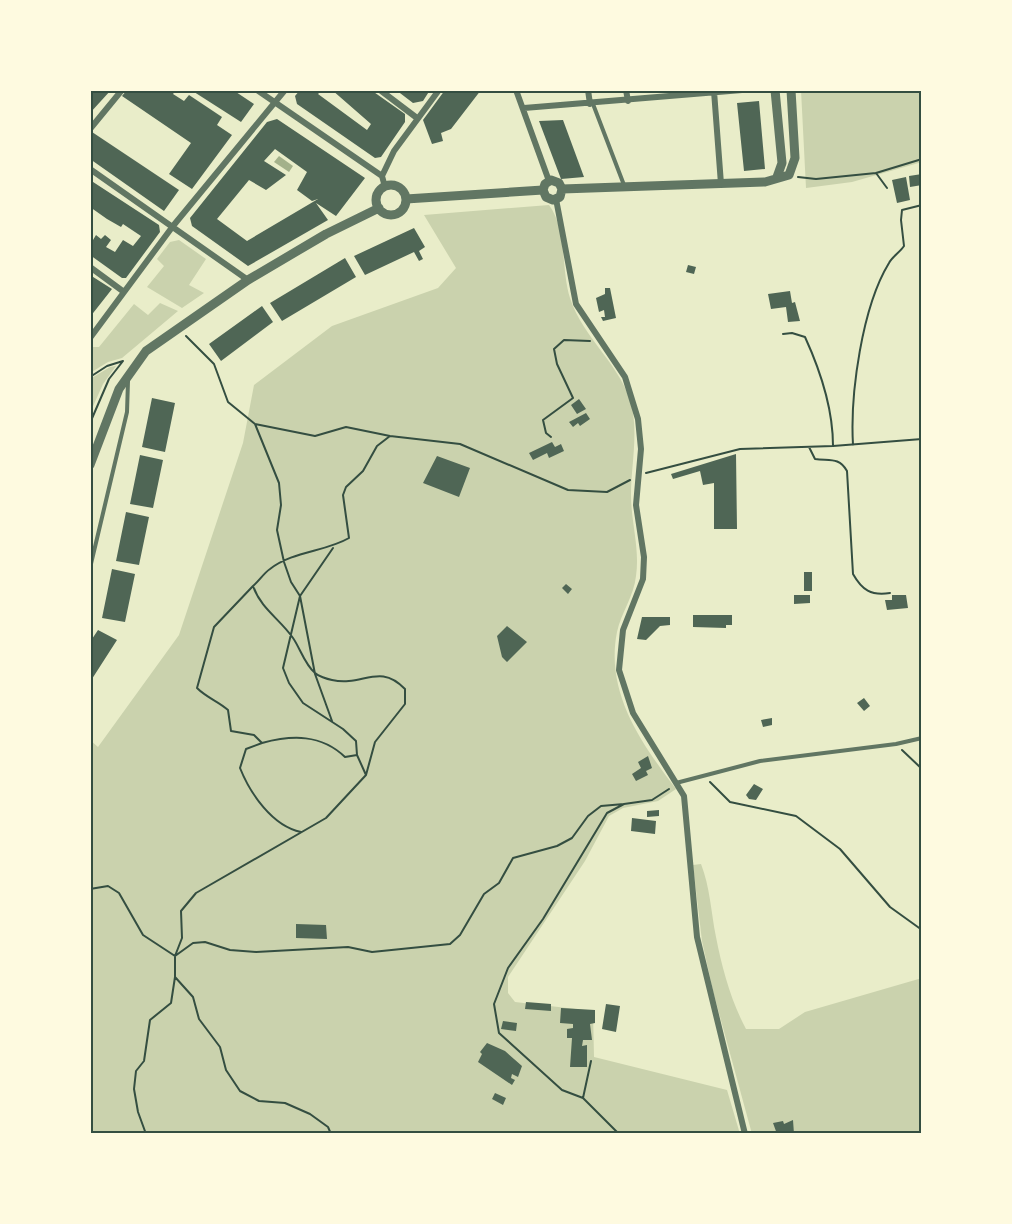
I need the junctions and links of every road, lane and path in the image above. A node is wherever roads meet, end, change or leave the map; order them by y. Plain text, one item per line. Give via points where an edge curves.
1 (122, 90) edge
2 (257, 90) edge
3 (285, 90) edge
4 (380, 90) edge
5 (439, 90) edge
6 (516, 90) edge
7 (588, 90) edge
8 (626, 90) edge
9 (672, 90) edge
10 (742, 90) edge
11 (775, 90) edge
12 (791, 90) edge
13 (714, 92) edge
14 (673, 98) junction
15 (628, 101) junction
16 (275, 102) junction
17 (592, 104) junction
18 (524, 108) junction
19 (417, 118) junction
20 (90, 129) edge
21 (922, 159) edge
22 (90, 169) edge
23 (876, 173) junction
24 (789, 175) junction
25 (382, 176) junction
26 (777, 177) junction
27 (549, 181) junction
28 (721, 184) junction
29 (385, 187) junction
30 (887, 188) dead end
31 (562, 189) junction
32 (626, 189) junction
33 (543, 190) junction
34 (406, 199) junction
35 (556, 199) junction
36 (922, 205) edge
37 (379, 208) junction
38 (173, 226) junction
39 (90, 267) edge
40 (248, 280) junction
41 (124, 292) junction
42 (176, 328) junction
43 (783, 334) dead end
44 (90, 338) edge
45 (604, 344) junction
46 (129, 375) junction
47 (90, 377) edge
48 (90, 423) edge
49 (255, 424) junction
50 (390, 436) junction
51 (551, 437) dead end
52 (922, 439) edge
53 (853, 445) junction
54 (809, 447) junction
55 (833, 447) junction
56 (90, 465) edge
57 (638, 476) junction
58 (333, 548) junction
59 (284, 562) junction
60 (90, 568) edge
61 (254, 586) junction
62 (890, 593) dead end
63 (300, 596) junction
64 (291, 636) junction
65 (315, 674) junction
66 (332, 721) junction
67 (922, 738) edge
68 (262, 743) junction
69 (896, 744) junction
70 (357, 755) junction
71 (922, 769) edge
72 (366, 775) junction
73 (703, 776) junction
74 (676, 783) junction
75 (624, 804) junction
76 (303, 832) junction
77 (90, 889) edge
78 (922, 930) edge
79 (175, 956) junction
80 (175, 977) junction
81 (591, 1061) dead end
82 (583, 1098) junction
83 (146, 1134) edge
84 (331, 1134) edge
85 (619, 1134) edge
86 (745, 1134) edge

1 - 20 street
2 - 16 street
3 - 16 street
4 - 19 street
5 - 19 street
6 - 18 street
7 - 17 street
8 - 15 street
9 - 14 street
10 - 13 street
11 - 26 street via 782,163
12 - 24 street via 795,158
13 - 14 street
13 - 28 street
14 - 15 street
15 - 17 street
16 - 25 street
16 - 38 street
17 - 18 street
17 - 32 lane
18 - 27 street
19 - 25 street
21 - 23 path
22 - 38 street
23 - 24 path via 816,179
23 - 30 path
24 - 26 street
25 - 29 street
26 - 28 street via 765,182
27 - 31 street via 559,183
27 - 33 street
28 - 32 street
29 - 34 street via 400,189
29 - 37 street via 378,195
31 - 32 street
31 - 35 street
33 - 34 street
33 - 35 street via 547,198
34 - 37 street via 398,214 387,214
35 - 45 street via 576,304
36 - 53 path via 903,210 904,246 889,261 872,304 859,370
37 - 40 street
38 - 40 street
38 - 41 street
39 - 41 street
40 - 42 street
41 - 44 street
42 - 46 street via 146,351
42 - 49 path via 214,364 228,402
43 - 55 path via 805,337 817,363 833,423
45 - 51 path via 573,339 564,340 554,349 573,398 543,420
45 - 57 street via 625,377 638,419
46 - 56 street via 119,389
46 - 60 lane via 127,412
47 - 48 path via 123,361 109,379
49 - 50 path via 315,436 346,427
49 - 59 path via 279,483 278,530
50 - 57 path via 460,444 568,490 607,492
50 - 58 path via 377,446 363,471 346,487 343,495 349,538
52 - 53 path
53 - 55 path
54 - 55 path
54 - 57 path via 740,449
54 - 62 path via 815,459 836,459 847,471 853,574 861,588 871,593
57 - 74 street via 636,505 644,557 643,579 623,630 619,670 633,713
58 - 59 path via 301,554
58 - 63 path
59 - 61 path via 270,568
59 - 63 path
61 - 64 path via 257,599
61 - 68 path via 214,627 197,688 228,710 231,731 254,735
63 - 64 path
63 - 65 path
64 - 65 path
64 - 66 path via 283,668 289,683 303,703
65 - 66 path
65 - 72 path via 351,682 378,674 394,678 405,689 405,704 375,742
66 - 70 path via 356,741
67 - 69 lane
68 - 70 path via 286,737 316,740 332,745 345,757
68 - 76 path via 246,749 240,768 248,789 291,830
69 - 71 path
69 - 73 lane via 760,761
70 - 72 path
72 - 76 path via 326,818
73 - 74 lane
73 - 78 path via 730,802 796,816 840,849 890,907
74 - 75 path via 652,800
74 - 86 street via 684,796 697,937
75 - 79 path via 601,806 572,838 557,846 513,858 499,883 484,894 460,935 450,944 372,952 339,947 256,952 230,950 205,942 193,943
75 - 82 path via 607,813 549,910 508,968 494,1004 499,1033 562,1090
76 - 79 path via 196,893 181,911 182,938
77 - 79 path via 108,886 119,893 143,935
79 - 80 path
80 - 83 path via 171,1003 150,1020 144,1061 136,1071 134,1089
80 - 84 path via 193,997 199,1019 220,1047 226,1070 240,1091 259,1101 285,1103 310,1114 327,1126
81 - 82 path
82 - 85 path

